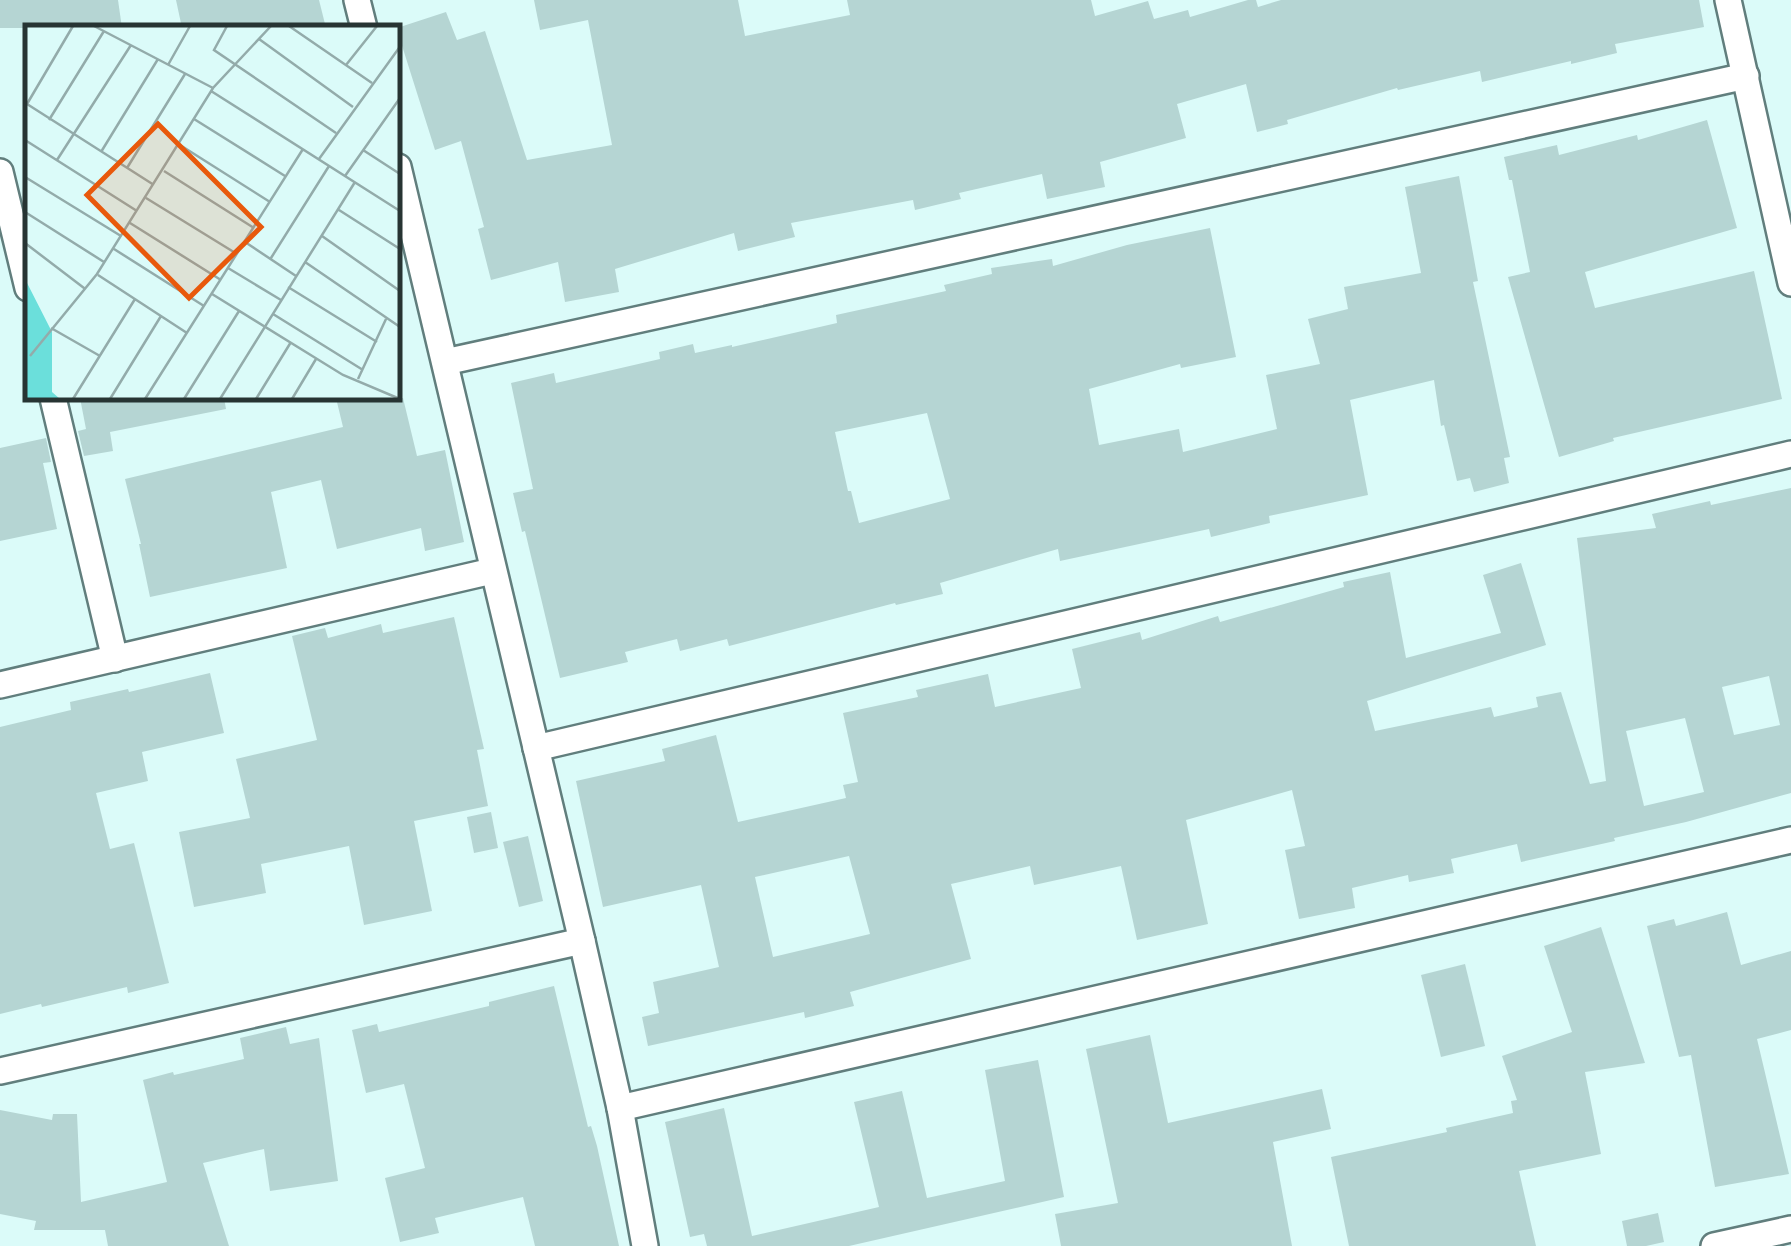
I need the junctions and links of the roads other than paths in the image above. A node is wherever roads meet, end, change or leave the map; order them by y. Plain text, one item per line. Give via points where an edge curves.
1 (357, 0) edge
2 (1728, 0) edge
3 (363, 25) edge
4 (1746, 76) junction
5 (0, 172) edge
6 (400, 174) edge
7 (1790, 272) edge
8 (25, 276) edge
9 (445, 362) junction
10 (54, 400) edge
11 (1791, 454) edge
12 (492, 570) junction
13 (115, 659) junction
14 (0, 684) edge
15 (536, 748) junction
16 (1791, 840) edge
17 (582, 940) junction
18 (0, 1071) edge
19 (620, 1108) junction
20 (1791, 1229) edge
21 (645, 1246) edge
22 (1714, 1246) edge

1 - 3 street
2 - 4 street
4 - 7 street
4 - 9 street
5 - 8 street
6 - 9 street
9 - 12 street
10 - 13 street
11 - 15 street
12 - 13 street
12 - 15 street
13 - 14 street
15 - 17 street
16 - 19 street
17 - 18 street
17 - 19 street
19 - 21 street
20 - 22 street

